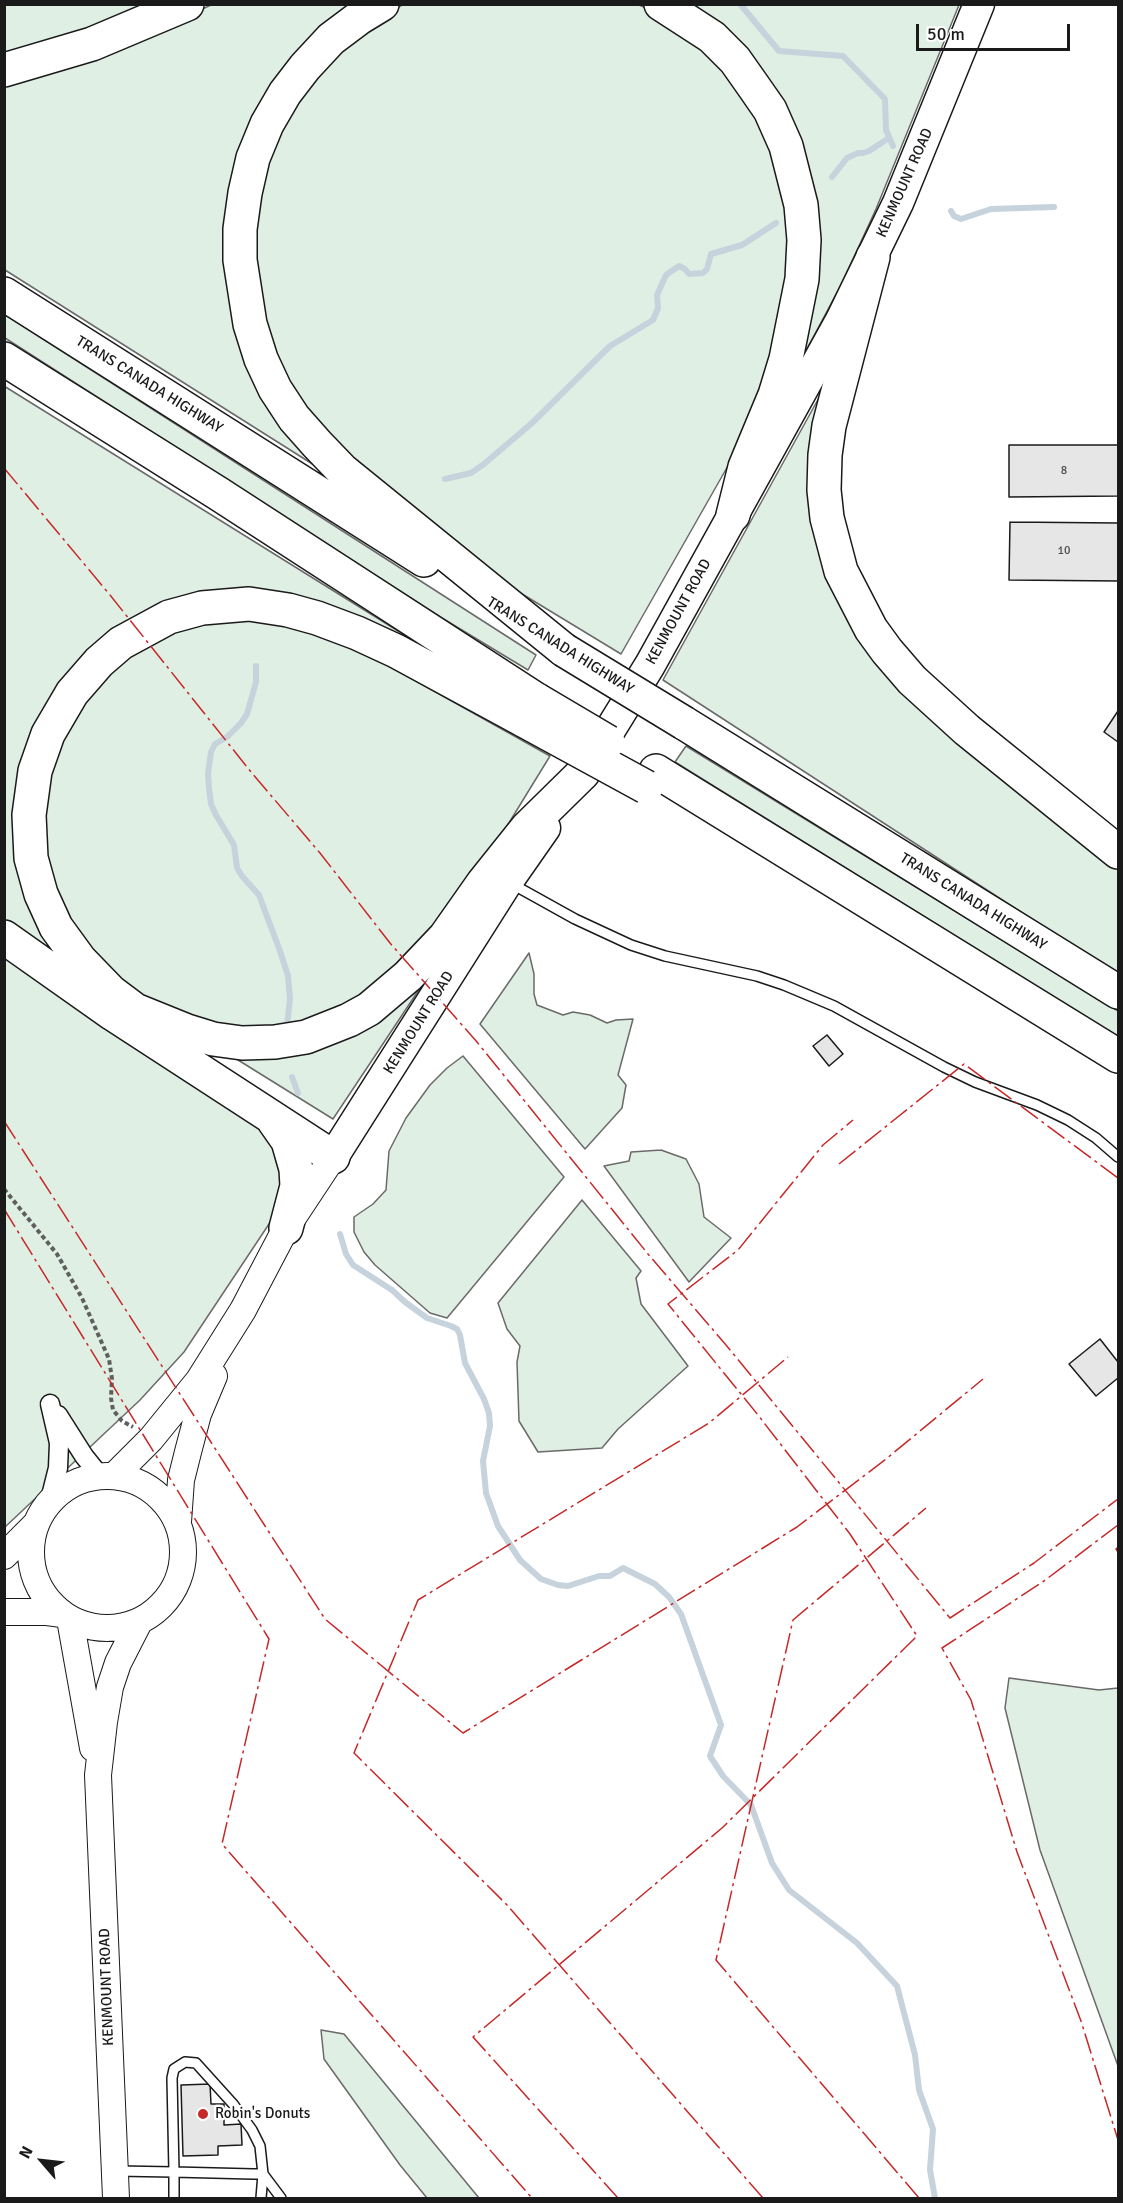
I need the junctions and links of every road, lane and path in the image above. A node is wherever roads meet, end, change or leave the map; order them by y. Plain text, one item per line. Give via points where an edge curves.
1 (187, 4) edge
2 (382, 4) edge
3 (662, 4) edge
4 (979, 4) edge
5 (989, 4) edge
6 (968, 33) junction
7 (4, 70) edge
8 (873, 257) junction
9 (4, 294) edge
10 (4, 359) edge
11 (733, 515) junction
12 (564, 650) junction
13 (531, 710) junction
14 (583, 773) junction
15 (1119, 852) edge
16 (508, 881) junction
17 (4, 937) edge
18 (1119, 992) edge
19 (135, 1010) junction
20 (1119, 1056) edge
21 (266, 1113) junction
22 (338, 1150) junction
23 (1119, 1157) edge
24 (4, 1189) edge
25 (286, 1228) junction
26 (243, 1310) junction
27 (152, 1439) junction
28 (107, 1476) junction
29 (50, 1500) junction
30 (178, 1522) junction
31 (36, 1525) junction
32 (4, 1556) edge
33 (4, 1612) edge
34 (66, 1617) junction
35 (139, 1622) junction
36 (99, 1775) junction
37 (115, 2171) junction
38 (174, 2172) junction
39 (263, 2174) junction
40 (116, 2199) edge
41 (174, 2199) edge
42 (261, 2199) edge
43 (281, 2199) edge

1 - 7 highway via 92,44
2 - 12 highway via 331,39 285,93 267,124 253,158 240,230 240,260 250,324 275,389 294,418 335,464
3 - 11 highway via 712,37 735,60 770,110 786,146 801,205 802,279 786,359 745,467
4 - 6 main road, KENMOUNT ROAD
5 - 6 main road
6 - 8 main road, KENMOUNT ROAD
8 - 11 main road, KENMOUNT ROAD
8 - 15 highway via 825,455 827,518 841,571 871,629 912,680
9 - 12 highway, TRANS CANADA HIGHWAY
10 - 13 highway via 219,494
11 - 14 main road, KENMOUNT ROAD via 650,665
12 - 18 highway, TRANS CANADA HIGHWAY, bridge
13 - 19 highway via 376,641 317,618 272,607 236,604 186,611 121,643 80,682 48,734 31,787 28,830 34,871 56,927 99,981
13 - 20 highway, bridge via 910,928
14 - 16 main road, KENMOUNT ROAD
14 - 19 highway via 527,828 429,956 390,992 350,1020 306,1037 242,1043 187,1031
16 - 22 main road, KENMOUNT ROAD
16 - 23 lane via 575,920 631,945 757,976 834,1006 944,1067 1068,1120
17 - 21 highway via 104,1008
19 - 22 highway
21 - 22 highway
21 - 25 highway via 288,1141 296,1169 295,1195
22 - 25 main road, KENMOUNT ROAD
24 - 27 path via 57,1254 93,1318 111,1368 113,1410 122,1421
25 - 26 main road, KENMOUNT ROAD
26 - 27 main road, KENMOUNT ROAD via 200,1380
26 - 30 main road, KENMOUNT ROAD via 198,1414 181,1480
27 - 28 main road, KENMOUNT ROAD
28 - 29 main road via 74,1483
28 - 29 street via 84,1456 50,1404 59,1443
28 - 30 main road via 128,1478 152,1490
29 - 31 main road
30 - 35 main road via 184,1555 175,1587 154,1613
31 - 32 main road
31 - 34 main road via 32,1567 43,1594
33 - 34 main road via 47,1612
34 - 35 main road via 105,1628
34 - 36 main road, KENMOUNT ROAD
35 - 36 main road, KENMOUNT ROAD via 110,1687
36 - 37 main road, KENMOUNT ROAD
37 - 38 lane
37 - 40 main road, KENMOUNT ROAD
38 - 39 lane
38 - 39 lane via 172,2078 174,2069 185,2062 196,2063 212,2079 252,2130 260,2146
38 - 41 lane
39 - 42 lane
39 - 43 lane

